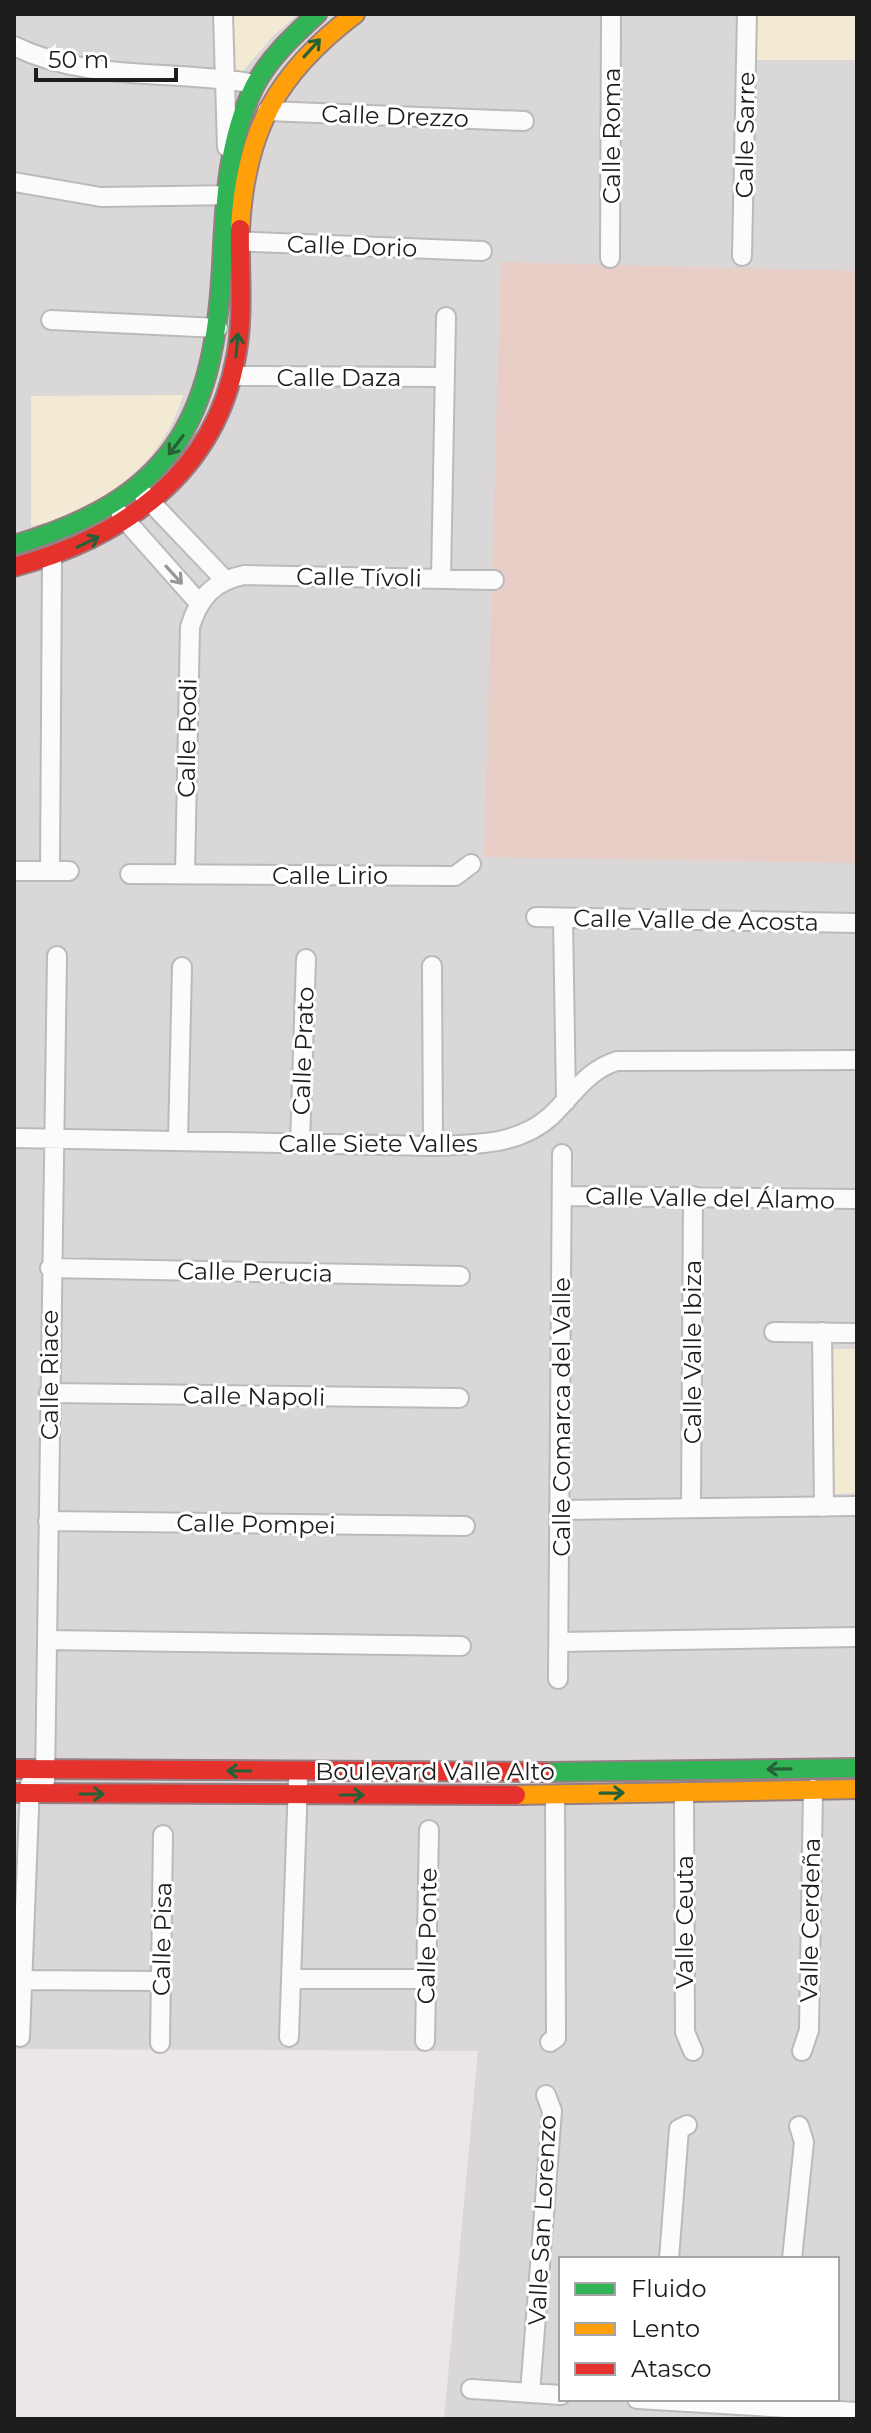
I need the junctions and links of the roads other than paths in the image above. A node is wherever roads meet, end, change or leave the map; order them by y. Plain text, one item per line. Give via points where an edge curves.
1 (223, 14) edge
2 (317, 14) edge
3 (355, 14) edge
4 (611, 14) edge
5 (747, 14) edge
6 (14, 46) edge
7 (223, 78) junction
8 (255, 84) junction
9 (267, 111) junction
10 (524, 121) dead end
11 (227, 162) junction
12 (14, 182) edge
13 (244, 195) junction
14 (224, 196) junction
15 (230, 241) junction
16 (482, 251) dead end
17 (742, 256) dead end
18 (610, 258) dead end
19 (446, 317) dead end
20 (51, 320) dead end
21 (218, 328) junction
22 (233, 376) junction
23 (445, 377) junction
24 (137, 488) junction
25 (152, 503) junction
26 (112, 506) junction
27 (127, 523) junction
28 (14, 545) edge
29 (52, 558) junction
30 (14, 567) edge
31 (224, 579) junction
32 (441, 579) junction
33 (494, 580) dead end
34 (199, 603) junction
35 (471, 864) dead end
36 (14, 871) edge
37 (130, 874) dead end
38 (185, 874) junction
39 (536, 917) dead end
40 (563, 918) junction
41 (857, 923) edge
42 (57, 956) dead end
43 (306, 959) dead end
44 (432, 966) dead end
45 (182, 967) dead end
46 (857, 1060) edge
47 (566, 1101) junction
48 (14, 1138) edge
49 (53, 1139) junction
50 (178, 1141) junction
51 (300, 1143) junction
52 (433, 1146) junction
53 (562, 1154) dead end
54 (563, 1196) junction
55 (693, 1196) junction
56 (857, 1199) edge
57 (50, 1268) junction
58 (460, 1276) dead end
59 (774, 1332) dead end
60 (822, 1332) junction
61 (857, 1333) edge
62 (49, 1393) junction
63 (459, 1398) dead end
64 (857, 1506) edge
65 (691, 1507) junction
66 (824, 1507) junction
67 (560, 1510) junction
68 (48, 1521) junction
69 (465, 1526) dead end
70 (857, 1637) edge
71 (47, 1640) junction
72 (559, 1642) junction
73 (461, 1646) dead end
74 (558, 1679) dead end
75 (857, 1768) edge
76 (30, 1769) edge
77 (299, 1772) junction
78 (813, 1789) junction
79 (857, 1789) edge
80 (684, 1792) junction
81 (30, 1793) edge
82 (298, 1795) junction
83 (555, 1795) junction
84 (429, 1830) dead end
85 (163, 1835) dead end
86 (291, 1979) junction
87 (425, 1979) junction
88 (22, 1980) junction
89 (161, 1981) junction
90 (20, 2037) dead end
91 (289, 2037) dead end
92 (425, 2041) dead end
93 (550, 2042) dead end
94 (160, 2043) dead end
95 (693, 2051) dead end
96 (802, 2051) dead end
97 (546, 2095) dead end
98 (687, 2125) dead end
99 (799, 2126) dead end
100 (669, 2257) edge
101 (792, 2257) edge
102 (471, 2389) dead end
103 (530, 2393) junction
104 (559, 2395) edge
105 (697, 2401) edge
106 (778, 2403) edge
107 (857, 2412) edge

1 - 7 street
2 - 8 street
9 -> 3 street via 320,38
4 - 18 street, Calle Roma
5 - 17 street, Calle Sarre
6 - 7 street via 81,68
7 - 8 street
7 - 11 street
8 - 11 street
9 - 10 street, Calle Drezzo
9 - 13 street via 247,163
11 - 14 street
12 - 14 street via 101,197
13 - 14 street
13 - 15 street
14 - 15 street
15 - 16 street, Calle Dorio
15 - 21 street
22 -> 15 street via 238,346
19 - 23 street
20 - 21 street
21 -> 24 street via 210,374 182,438
22 - 23 street, Calle Daza
22 - 25 street via 202,446
23 - 32 street
24 - 25 street
24 - 26 street
25 - 27 street
25 - 31 street
26 - 27 street
26 - 28 street via 74,527
29 -> 27 street
27 -> 34 street
29 - 30 street
29 - 36 street via 59,871
31 - 32 street, Calle Tívoli
31 - 34 street
32 - 33 street, Calle Tívoli
34 - 38 street, Calle Rodi via 190,627
35 - 38 street, Calle Lirio via 455,876
37 - 38 street, Calle Lirio
39 - 40 street, Calle Valle de Acosta
40 - 41 street, Calle Valle de Acosta
40 - 47 street
42 - 49 street, Calle Riace
43 - 51 street, Calle Prato
44 - 52 street
45 - 50 street
46 - 47 street, Calle Siete Valles via 617,1061 590,1074
47 - 52 street, Calle Siete Valles via 548,1119 509,1139
48 - 49 street, Calle Siete Valles
49 - 50 street, Calle Siete Valles
49 - 57 street, Calle Riace
50 - 51 street, Calle Siete Valles
51 - 52 street, Calle Siete Valles
53 - 54 street, Calle Comarca del Valle
54 - 55 street, Calle Valle del Álamo
54 - 67 street, Calle Comarca del Valle
55 - 56 street, Calle Valle del Álamo
55 - 65 street, Calle Valle Ibiza
57 - 58 street, Calle Perucia
57 - 62 street, Calle Riace
59 - 60 street
60 - 61 street
60 - 66 street
62 - 63 street, Calle Napoli
62 - 68 street, Calle Riace
64 - 66 street
65 - 66 street
65 - 67 street
67 - 72 street, Calle Comarca del Valle
68 - 69 street, Calle Pompei
68 - 71 street, Calle Riace
70 - 72 street
71 - 73 street
71 - 76 street, Calle Riace
72 - 74 street, Calle Comarca del Valle
75 -> 77 street, Boulevard Valle Alto
77 -> 76 street, Boulevard Valle Alto
76 - 81 street, Calle Riace
77 - 82 street
78 - 79 street, Boulevard Valle Alto
78 - 80 street, Boulevard Valle Alto
78 - 96 street, Valle Cerdeña via 809,2030
83 -> 80 street, Boulevard Valle Alto
80 - 95 street, Valle Ceuta via 685,2032
81 -> 82 street, Boulevard Valle Alto
81 - 88 street, Calle Riace
82 -> 83 street, Boulevard Valle Alto
82 - 86 street
83 - 93 street via 556,2038
84 - 87 street, Calle Ponte
85 - 89 street, Calle Pisa
86 - 87 street
86 - 91 street
87 - 92 street, Calle Ponte
88 - 89 street
88 - 90 street, Calle Riace
89 - 94 street, Calle Pisa
97 - 103 street, Valle San Lorenzo via 552,2111
98 - 100 street via 679,2129
99 - 101 street via 804,2142
102 - 103 street
103 - 104 street
105 - 106 street
106 - 107 street

